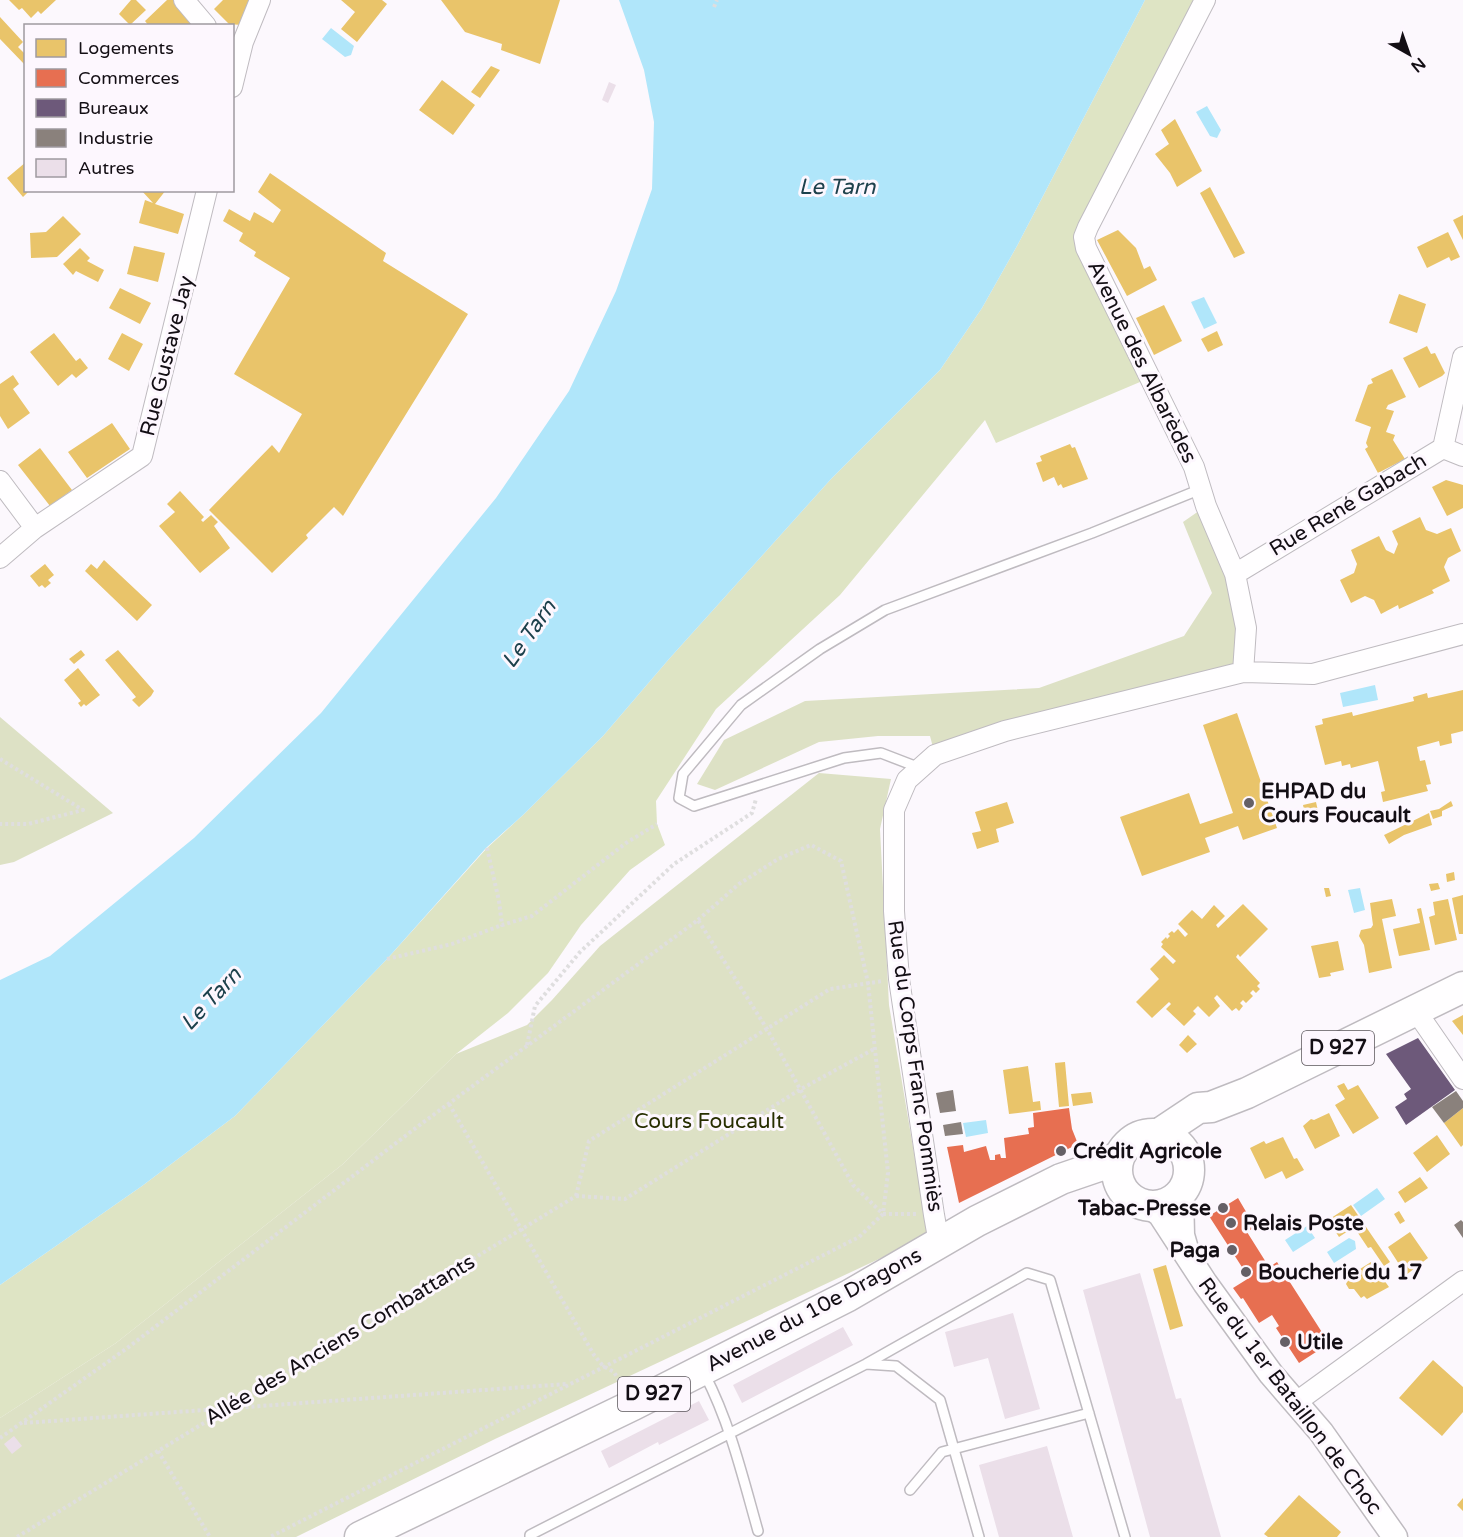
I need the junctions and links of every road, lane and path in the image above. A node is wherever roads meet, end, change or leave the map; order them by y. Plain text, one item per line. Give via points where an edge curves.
1 (184, 0) edge
2 (260, 0) edge
3 (717, 0) edge
4 (1205, 0) edge
5 (714, 7) dead end
6 (204, 24) edge
7 (236, 59) edge
8 (207, 192) edge
9 (1463, 357) edge
10 (1443, 448) junction
11 (1463, 456) edge
12 (0, 481) edge
13 (1201, 489) junction
14 (35, 528) junction
15 (0, 558) edge
16 (1236, 574) junction
17 (1463, 634) edge
18 (1243, 672) junction
19 (0, 759) edge
20 (920, 768) junction
21 (761, 784) junction
22 (0, 824) edge
23 (657, 824) dead end
24 (486, 848) dead end
25 (698, 920) junction
26 (502, 925) junction
27 (387, 959) dead end
28 (899, 979) junction
29 (868, 983) junction
30 (1463, 987) edge
31 (1416, 1011) junction
32 (767, 1029) junction
33 (527, 1046) junction
34 (874, 1049) junction
35 (1463, 1079) edge
36 (801, 1089) junction
37 (450, 1104) junction
38 (1211, 1107) junction
39 (1159, 1134) junction
40 (1119, 1156) junction
41 (1186, 1156) junction
42 (1181, 1193) junction
43 (576, 1196) junction
44 (1136, 1199) junction
45 (883, 1214) junction
46 (939, 1228) junction
47 (521, 1229) junction
48 (1187, 1254) junction
49 (1463, 1281) edge
50 (866, 1364) junction
51 (603, 1366) junction
52 (702, 1369) junction
53 (571, 1384) junction
54 (1295, 1403) junction
55 (633, 1405) junction
56 (229, 1408) junction
57 (1089, 1413) junction
58 (22, 1423) junction
59 (729, 1434) junction
60 (0, 1438) edge
61 (954, 1448) junction
62 (158, 1451) junction
63 (910, 1490) dead end
64 (758, 1531) dead end
65 (528, 1536) edge
66 (17, 1537) edge
67 (210, 1537) edge
68 (270, 1537) edge
69 (360, 1537) edge
70 (979, 1537) edge
71 (1125, 1537) edge
72 (1395, 1537) edge

1 - 6 street
2 - 7 street
3 - 5 path
4 - 13 street, Avenue des Albarèdes via 1084,237
8 - 14 street, Rue Gustave Jay via 142,456
9 - 10 street
10 - 11 street, Rue René Gabach
10 - 16 street, Rue René Gabach
12 - 14 street
13 - 16 street, Avenue des Albarèdes
13 - 21 lane via 885,610 820,649 741,705 683,774 679,798 694,806
14 - 15 street, Rue Gustave Jay
16 - 18 street, Avenue des Albarèdes via 1246,628
17 - 18 street, Rue du Corps Franc Pommiès via 1313,674
18 - 20 street, Rue du Corps Franc Pommiès via 1005,731 934,755
19 - 22 path via 83,810 28,824
20 - 21 lane via 881,753 844,758
20 - 28 street, Rue du Corps Franc Pommiès via 907,780 894,810
21 - 33 path via 752,813 674,864 580,952 535,1006
23 - 26 path via 626,843 532,916
24 - 26 path
25 - 29 path via 739,884 778,859 811,845 841,861
25 - 32 path
25 - 33 path
26 - 27 path via 452,944
28 - 29 path
28 - 46 street, Rue du Corps Franc Pommiès
29 - 32 path via 830,988
29 - 34 path
30 - 31 main road, D 927
31 - 35 street
31 - 38 main road, D 927
32 - 36 path
32 - 43 path via 589,1141
33 - 37 path
34 - 36 path
34 - 45 path via 888,1173
36 - 43 path via 625,1199
36 - 45 path via 853,1185
37 - 47 path
37 - 58 path
38 - 39 main road, D 927 via 1198,1108
38 - 41 main road
39 - 40 main road via 1143,1135 1132,1141
39 - 41 main road via 1177,1142
40 - 44 main road via 1119,1184
40 - 46 main road, Avenue du 10e Dragons / D 927 via 1061,1179 977,1221
41 - 42 main road via 1189,1174
42 - 44 main road via 1169,1202
42 - 48 street, Rue du 1er Bataillon de Choc via 1182,1235
43 - 47 path, Allée des Anciens Combattants
44 - 46 main road, Avenue du 10e Dragons / D 927 via 1091,1189 1068,1194 982,1230
44 - 48 street, Rue du 1er Bataillon de Choc via 1160,1214
45 - 46 path
45 - 51 path via 859,1237
46 - 52 main road, Avenue du 10e Dragons / D 927 via 848,1296
47 - 51 path
47 - 56 path, Allée des Anciens Combattants
48 - 54 street, Rue du 1er Bataillon de Choc
49 - 54 street
50 - 57 lane via 1027,1274 1050,1280
50 - 59 lane
50 - 61 lane via 896,1366 940,1400
51 - 53 path
51 - 55 path via 614,1372
52 - 55 main road, Avenue du 10e Dragons / D 927
52 - 59 lane
53 - 56 path
53 - 68 path
54 - 72 street, Rue du 1er Bataillon de Choc via 1321,1432
55 - 69 main road, Avenue du 10e Dragons / D 927
56 - 58 path
56 - 62 path, Allée des Anciens Combattants
57 - 61 lane
57 - 71 lane
58 - 60 path
59 - 64 lane
59 - 65 lane
61 - 63 lane via 942,1452
61 - 70 lane
62 - 66 path, Allée des Anciens Combattants
62 - 67 path

